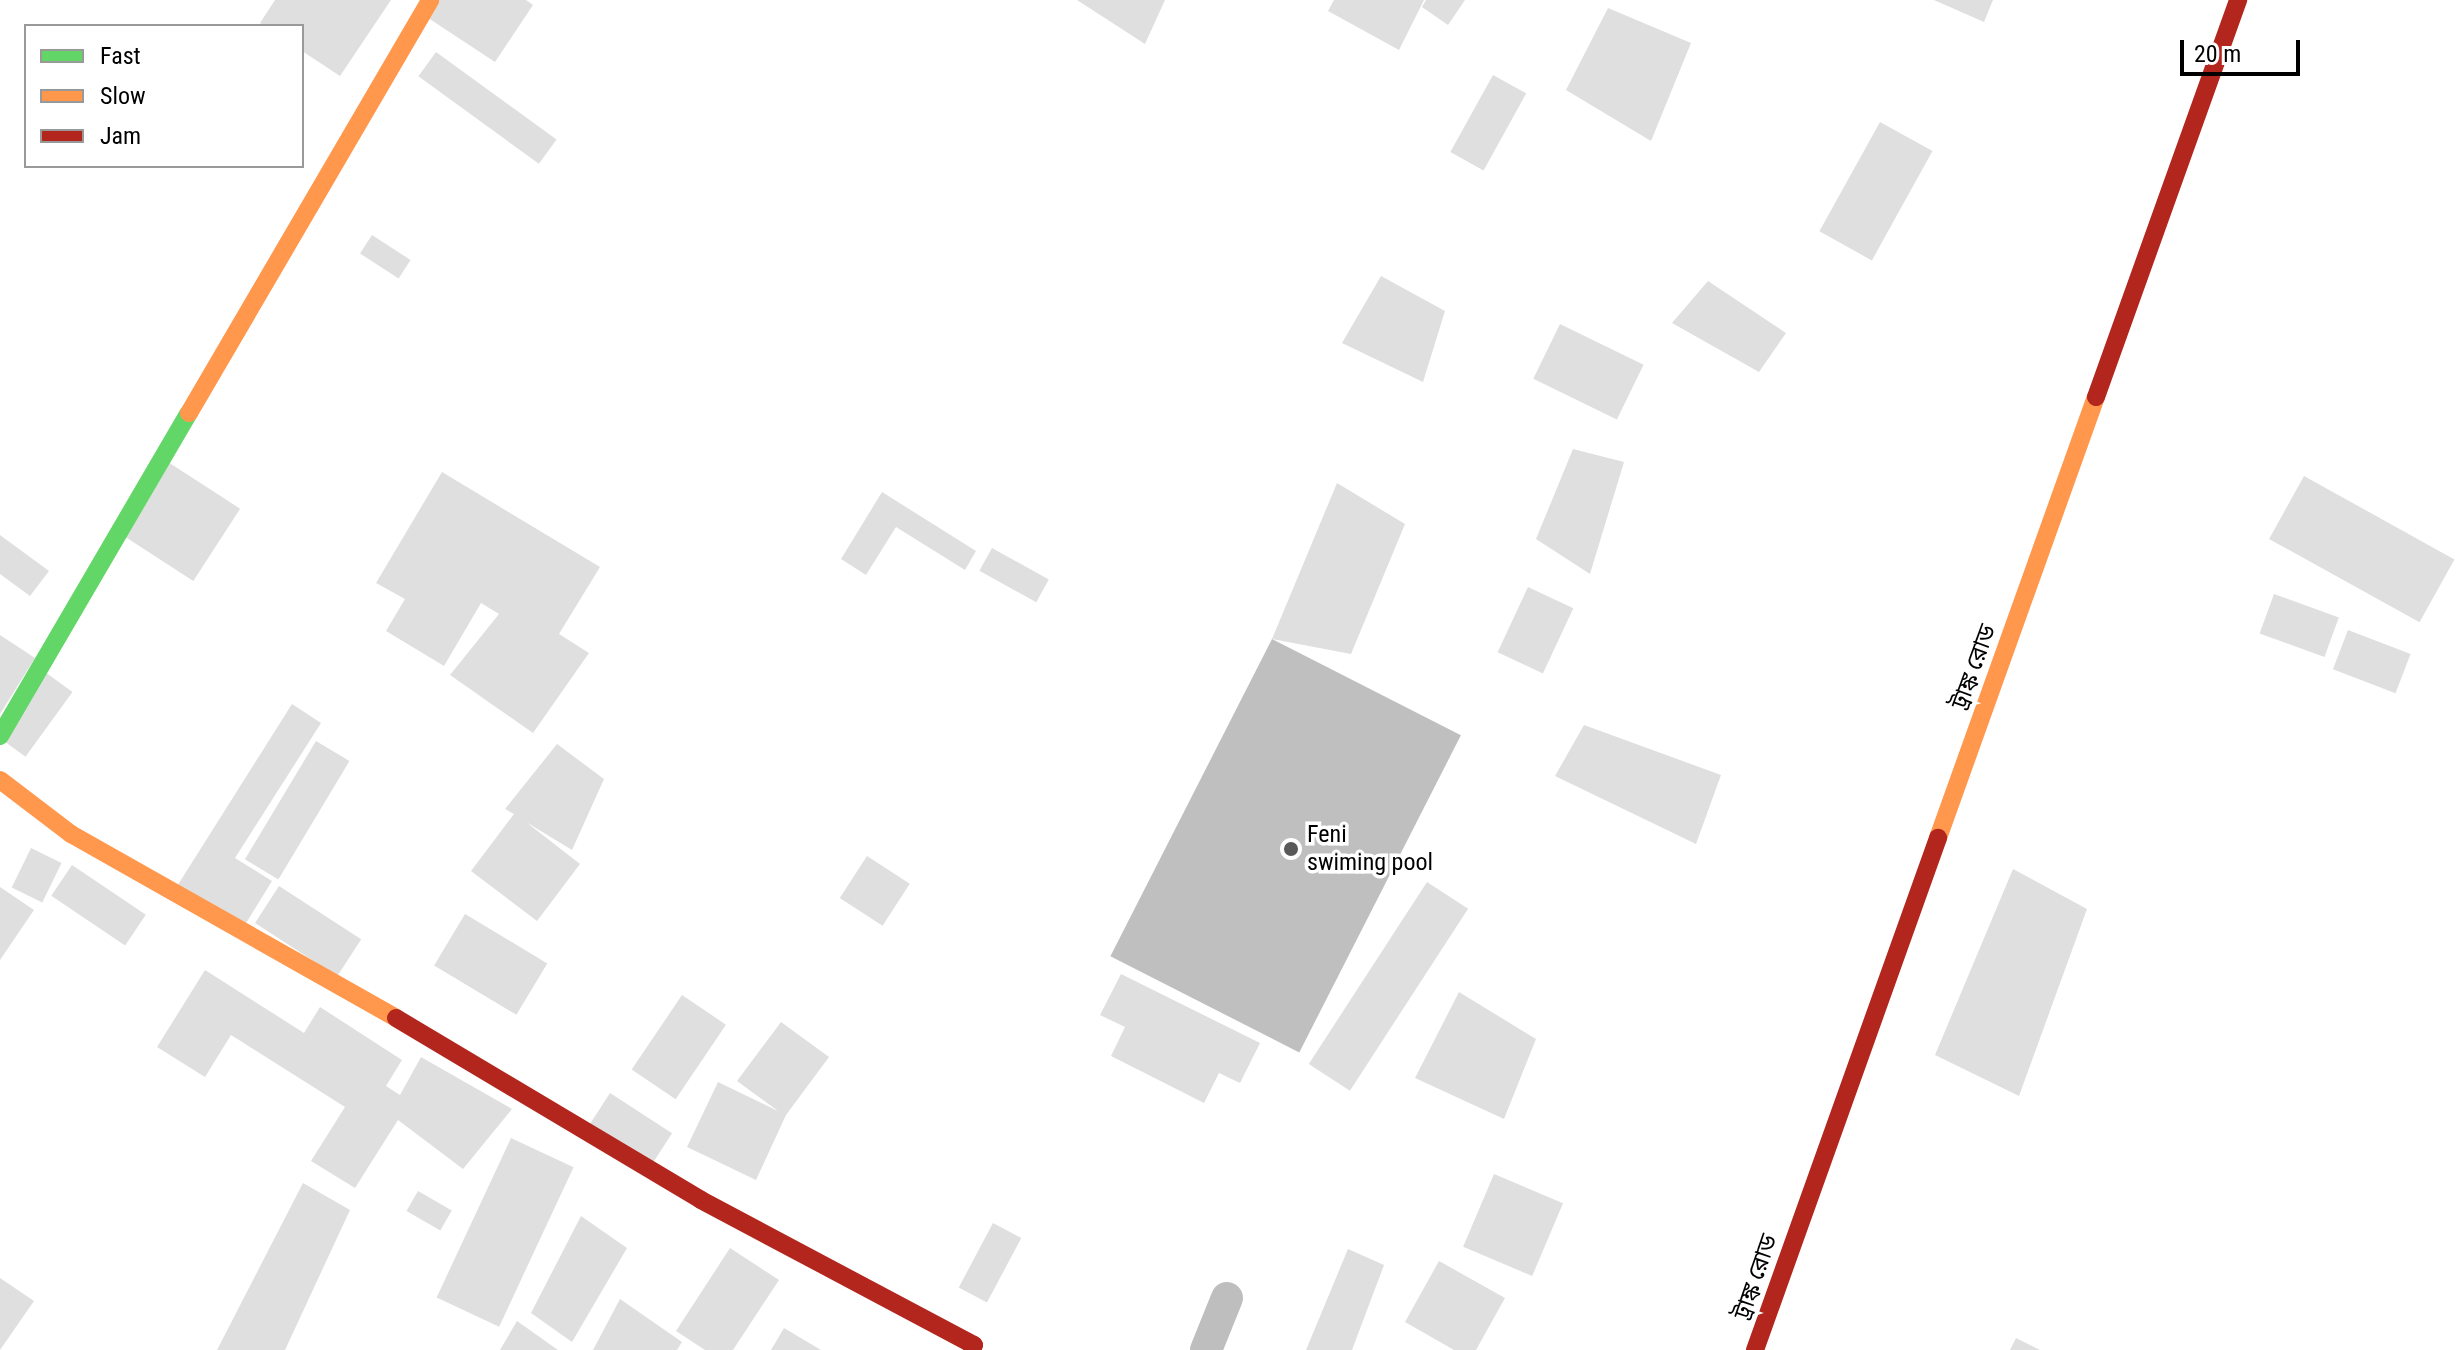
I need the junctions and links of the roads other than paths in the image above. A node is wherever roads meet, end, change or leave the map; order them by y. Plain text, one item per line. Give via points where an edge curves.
1 (430, 0) edge
2 (2238, 0) edge
3 (0, 736) edge
4 (0, 780) edge
5 (1227, 1298) dead end
6 (977, 1348) edge
7 (1206, 1350) edge
8 (1755, 1350) edge

1 - 3 street
2 - 8 street, ট্রাঙ্ক রোড
4 - 6 street via 71,834 369,1002 701,1200
5 - 7 street

